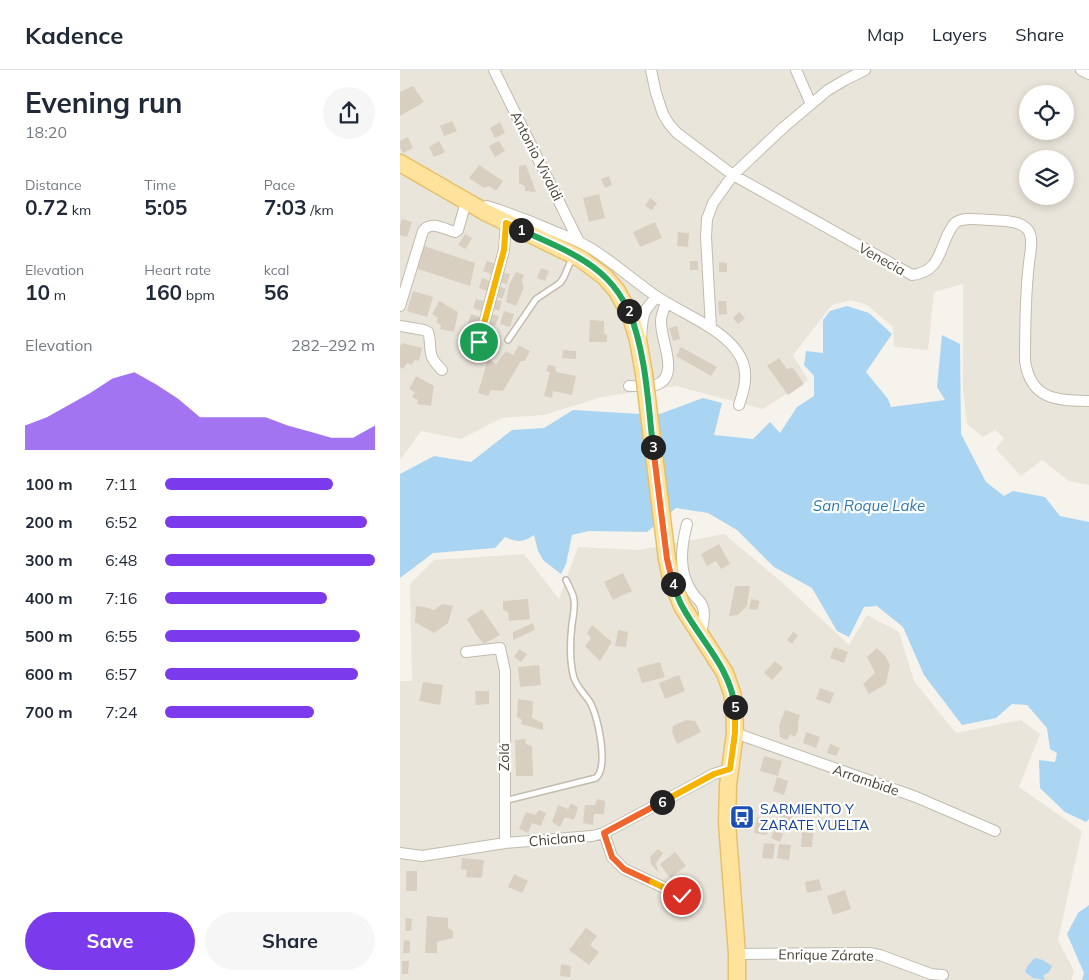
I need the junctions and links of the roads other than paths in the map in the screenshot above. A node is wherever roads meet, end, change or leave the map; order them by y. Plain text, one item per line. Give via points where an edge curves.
1 (494, 70) edge
2 (651, 70) edge
3 (796, 70) edge
4 (865, 70) edge
5 (1081, 70) edge
6 (1089, 74) edge
7 (811, 104) junction
8 (402, 168) edge
9 (733, 175) junction
10 (463, 199) junction
11 (506, 223) junction
12 (576, 248) junction
13 (662, 300) junction
14 (400, 306) edge
15 (400, 326) edge
16 (711, 328) junction
17 (508, 340) dead end
18 (479, 342) dead end
19 (641, 351) junction
20 (442, 370) dead end
21 (629, 386) dead end
22 (1089, 401) edge
23 (739, 405) dead end
24 (686, 524) dead end
25 (566, 580) dead end
26 (701, 635) junction
27 (466, 652) dead end
28 (735, 733) junction
29 (730, 769) junction
30 (504, 801) junction
31 (995, 831) dead end
32 (604, 833) junction
33 (505, 843) junction
34 (400, 853) edge
35 (682, 896) dead end
36 (737, 954) junction
37 (943, 975) dead end
38 (737, 980) edge

1 - 12 street, Antonio Vivaldi
2 - 9 street, Venecia via 669,124
3 - 7 street
4 - 7 street via 828,90
5 - 6 street
7 - 9 street
8 - 10 main road
9 - 16 street via 713,203 707,219
9 - 22 street, Venecia via 912,275 929,270 935,264 948,233 956,223 968,218 1024,226 1029,231 1031,242 1026,285 1026,372 1033,386 1043,394
10 - 11 main road
10 - 12 street via 509,213
10 - 14 street via 458,230 430,225 423,231
11 - 12 main road
11 - 18 street via 504,250
12 - 13 street via 604,257
12 - 17 lane via 564,277 536,299
12 - 19 main road via 618,291 634,324
13 - 16 street
13 - 19 street via 648,305 644,313
13 - 21 street via 661,330 669,373 664,380 651,386
15 - 20 street via 428,332 431,355
16 - 23 street via 734,347 744,365 746,377
19 - 26 main road, bridge via 671,578 682,606
24 - 26 street via 682,571 692,594 704,609
25 - 30 lane via 574,596 571,664 577,686 590,702 600,729 600,774 596,778
26 - 28 main road via 729,682
27 - 30 street, Zolá via 500,648 505,671
28 - 29 main road
28 - 31 street, Arrambide via 909,795
29 - 32 street, Chiclana via 714,774
29 - 36 main road via 727,823
30 - 33 street, Zolá
32 - 33 street, Chiclana
32 - 35 street via 612,857 624,869
33 - 34 street, Chiclana via 422,856
36 - 37 street, Enrique Zárate via 869,953
36 - 38 main road

